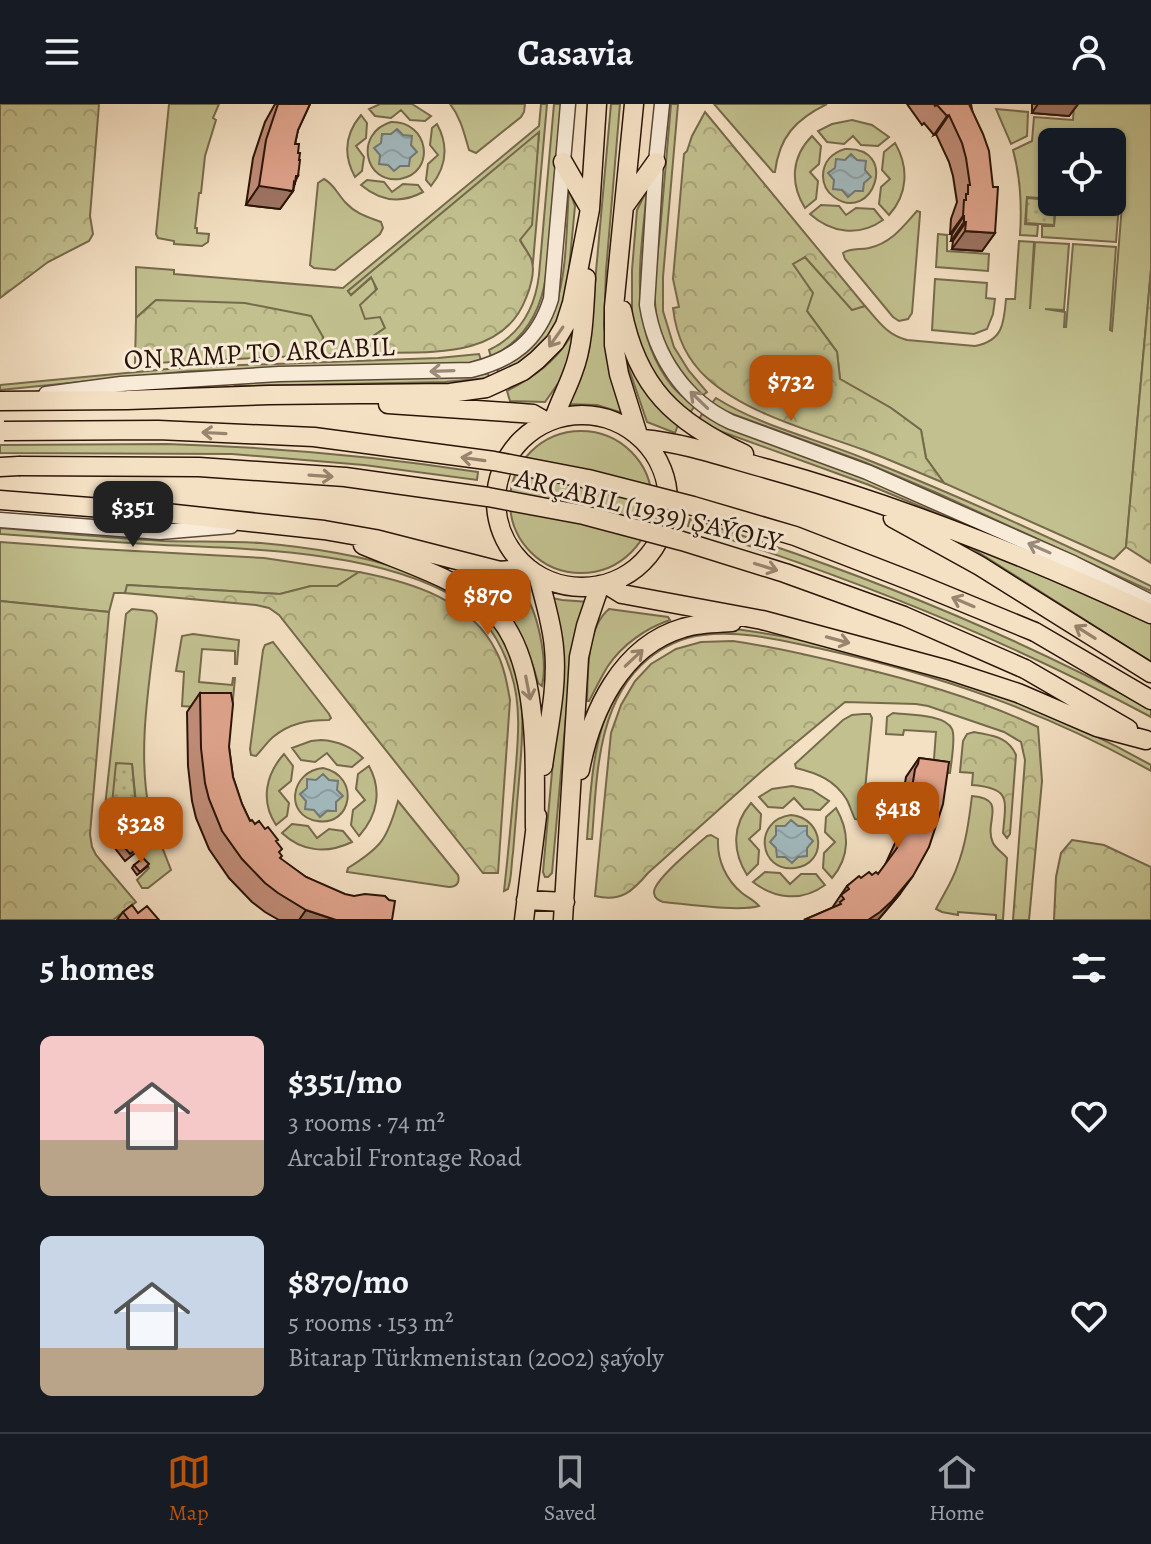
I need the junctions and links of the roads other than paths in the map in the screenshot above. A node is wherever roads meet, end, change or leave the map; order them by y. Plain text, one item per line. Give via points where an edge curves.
1 (568, 104) edge
2 (597, 104) edge
3 (634, 104) edge
4 (662, 104) edge
5 (563, 162) junction
6 (656, 162) junction
7 (624, 207) junction
8 (590, 209) junction
9 (621, 244) junction
10 (269, 395) junction
11 (0, 400) edge
12 (550, 421) junction
13 (2, 431) edge
14 (641, 437) junction
15 (9, 467) edge
16 (794, 477) junction
17 (848, 494) junction
18 (0, 500) edge
19 (0, 520) edge
20 (265, 523) junction
21 (324, 530) junction
22 (533, 571) junction
23 (603, 584) junction
24 (1151, 602) edge
25 (1151, 614) edge
26 (762, 620) junction
27 (1151, 673) edge
28 (1151, 700) edge
29 (1148, 742) edge
30 (535, 828) junction
31 (569, 832) junction
32 (526, 900) junction
33 (564, 911) edge
34 (524, 920) edge

1 - 5 street
2 - 8 main road
3 - 7 main road
4 - 6 street
5 - 8 main road
5 -> 11 street, ON RAMP TO ARCABIL via 545,316 517,352 489,366 121,384
6 - 7 main road
24 -> 6 street via 867,472 731,422 702,405 667,364 650,323
7 - 9 main road
8 -> 10 main road via 565,325 555,342 523,371 486,388 450,393
8 - 12 main road via 585,307 574,371
9 - 14 main road via 614,345
9 - 16 main road via 627,336 654,388 688,424
10 - 11 main road
10 - 12 main road via 533,414
12 - 14 main road via 598,416
12 - 22 main road via 509,455 497,490 500,527 511,549
28 -> 13 main road, ARÇABIL (1939) ŞAÝOLY, bridge via 1035,632 916,583 795,536 588,479 314,437
14 - 16 main road
14 - 23 main road via 661,464 669,492 666,522 654,549 633,571
15 -> 29 main road, ARÇABIL (1939) ŞAÝOLY, bridge via 199,467 345,477 584,515 785,573 904,616 1025,669
16 - 17 main road
17 - 25 main road via 944,525
27 -> 17 main road via 980,566
18 - 20 main road
19 - 20 street via 160,532
20 - 21 main road
21 - 22 main road via 500,571
21 -> 30 main road via 434,573 502,620 524,668 531,705
22 - 23 main road via 568,586
22 - 30 main road via 555,650
23 - 26 main road via 622,594
23 - 31 main road via 579,657
26 -> 29 main road via 948,670
31 -> 26 main road via 595,719 626,664 652,641 682,628
30 - 32 main road
31 - 33 main road
32 - 33 main road
32 - 34 main road

